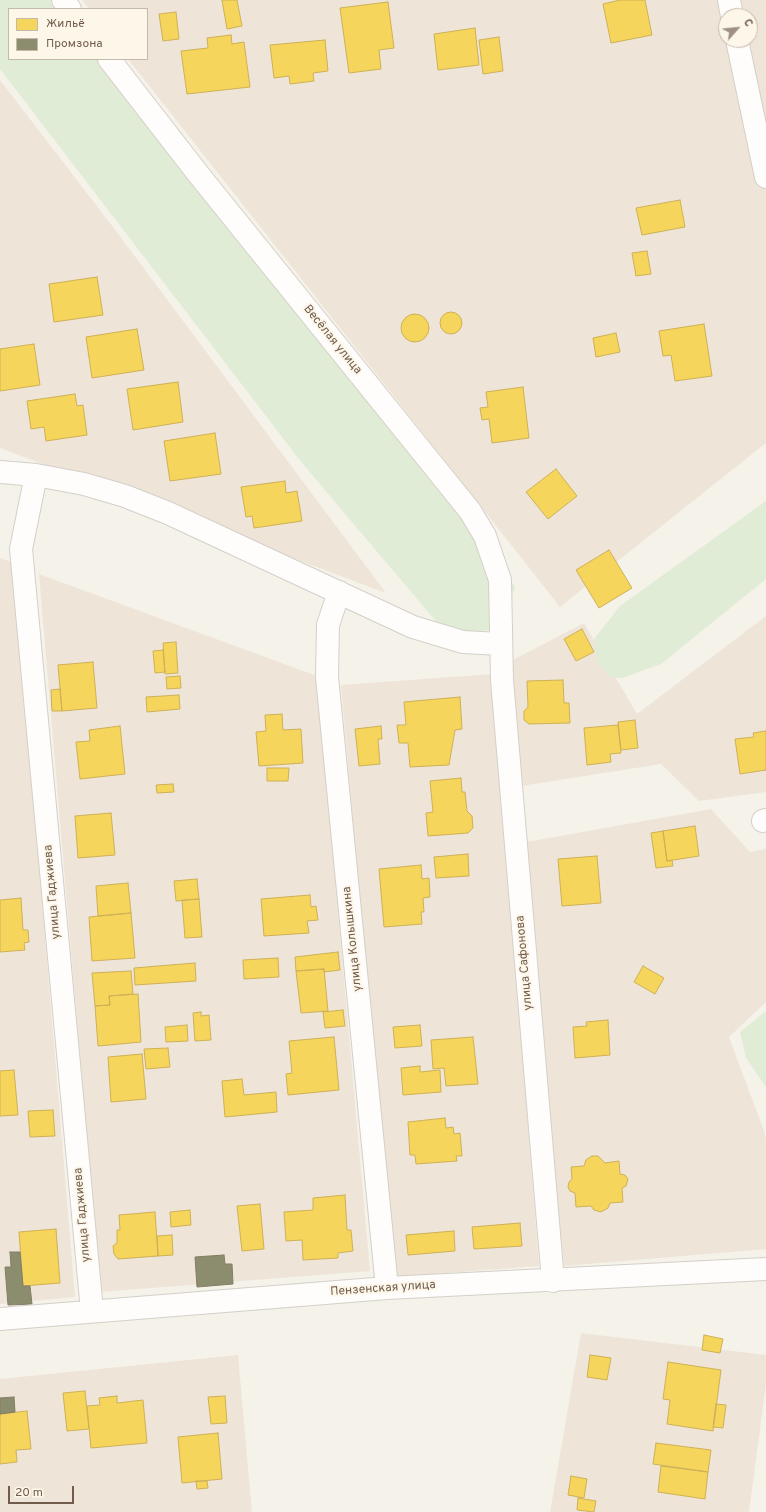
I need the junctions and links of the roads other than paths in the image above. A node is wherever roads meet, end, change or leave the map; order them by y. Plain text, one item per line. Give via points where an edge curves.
1 (739, 48) edge
2 (110, 60) edge
3 (760, 125) edge
4 (766, 177) edge
5 (0, 472) edge
6 (36, 475) junction
7 (339, 592) junction
8 (500, 644) junction
9 (766, 1270) edge
10 (552, 1281) junction
11 (387, 1288) junction
12 (92, 1311) junction
13 (0, 1319) edge

1 - 3 street
2 - 8 street, Весёлая улица via 199,175 470,511 485,536 500,580
3 - 4 street
5 - 6 street
6 - 7 street via 84,484 125,496 168,513
6 - 12 street, улица Гаджиева via 21,549
7 - 8 street via 413,627 463,642
7 - 11 street, улица Колышкина via 328,625 327,677
8 - 10 street, улица Сафонова
9 - 10 street, Пензенская улица
10 - 11 street, Пензенская улица
11 - 12 street, Пензенская улица
12 - 13 street, Пензенская улица

